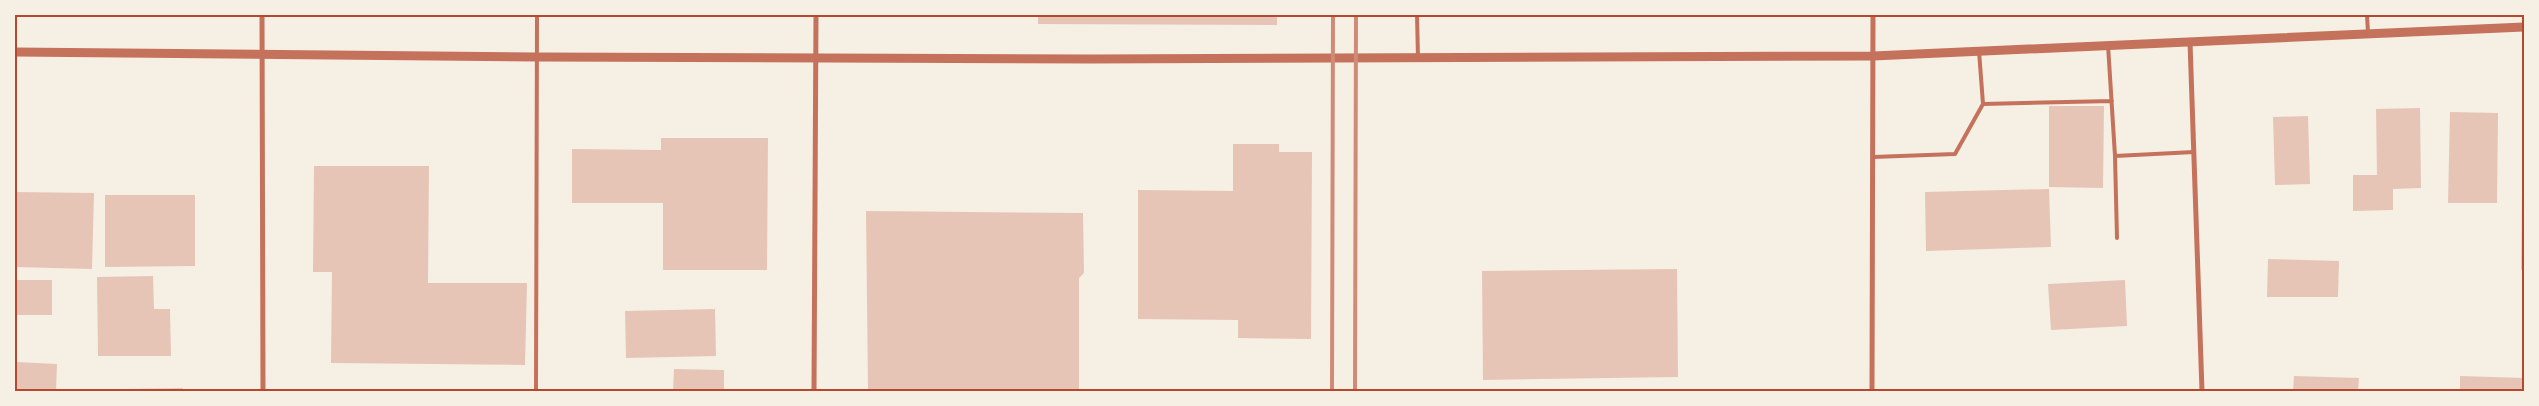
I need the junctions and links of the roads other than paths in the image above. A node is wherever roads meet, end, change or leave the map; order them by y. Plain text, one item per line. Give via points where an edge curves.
1 (262, 15) edge
2 (537, 15) edge
3 (816, 15) edge
4 (1418, 15) edge
5 (1873, 15) edge
6 (2367, 15) edge
7 (2524, 27) edge
8 (2368, 33) junction
9 (2190, 41) junction
10 (2108, 45) junction
11 (1979, 51) junction
12 (15, 52) edge
13 (261, 54) junction
14 (1873, 56) junction
15 (537, 58) junction
16 (1418, 58) junction
17 (816, 59) junction
18 (2112, 101) junction
19 (1983, 104) junction
20 (2194, 152) junction
21 (2115, 156) junction
22 (1873, 157) junction
23 (2117, 238) dead end
24 (263, 391) edge
25 (536, 391) edge
26 (814, 391) edge
27 (1872, 391) edge
28 (2202, 391) edge

1 - 13 street
2 - 15 lane
3 - 17 street
4 - 16 lane
5 - 14 street
6 - 8 lane
7 - 8 street
8 - 9 street
9 - 10 street
9 - 20 street
10 - 11 street
10 - 18 lane
11 - 14 street
11 - 19 lane
12 - 13 street
13 - 15 street
13 - 24 street
14 - 16 street
14 - 22 street
15 - 17 street
15 - 25 lane
16 - 17 street
17 - 26 street
18 - 19 lane
18 - 21 lane
19 - 22 lane via 1955,154
20 - 21 lane
20 - 28 street
21 - 23 lane
22 - 27 street

